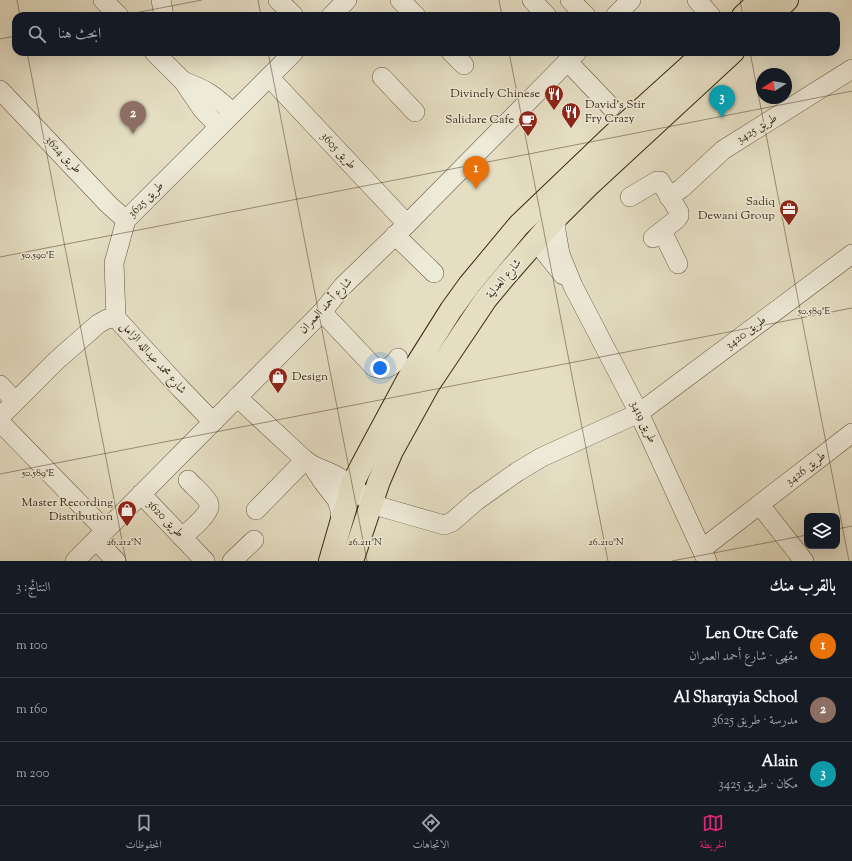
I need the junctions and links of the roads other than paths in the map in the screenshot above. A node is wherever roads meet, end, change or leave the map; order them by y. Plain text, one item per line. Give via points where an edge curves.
1 (103, 0) edge
2 (160, 0) edge
3 (278, 0) edge
4 (347, 0) edge
5 (400, 0) edge
6 (532, 0) edge
7 (570, 0) edge
8 (631, 0) edge
9 (697, 0) edge
10 (760, 0) edge
11 (787, 0) edge
12 (115, 12) edge
13 (163, 12) edge
14 (290, 12) edge
15 (335, 12) edge
16 (412, 12) edge
17 (543, 12) edge
18 (582, 12) edge
19 (619, 12) edge
20 (708, 12) edge
21 (747, 12) edge
22 (775, 12) edge
23 (162, 56) edge
24 (290, 56) edge
25 (572, 56) edge
26 (701, 56) edge
27 (729, 56) edge
28 (852, 69) edge
29 (269, 77) junction
30 (382, 77) dead end
31 (183, 81) junction
32 (0, 90) edge
33 (611, 107) dead end
34 (415, 112) dead end
35 (233, 113) junction
36 (219, 127) junction
37 (566, 181) junction
38 (630, 196) dead end
39 (669, 197) junction
40 (556, 218) junction
41 (126, 220) junction
42 (401, 229) junction
43 (538, 239) junction
44 (852, 254) edge
45 (678, 264) dead end
46 (434, 273) dead end
47 (573, 286) junction
48 (322, 312) junction
49 (116, 318) junction
50 (398, 358) dead end
51 (0, 385) edge
52 (237, 398) junction
53 (15, 401) junction
54 (639, 413) junction
55 (0, 417) edge
56 (0, 422) edge
57 (214, 422) junction
58 (852, 433) edge
59 (309, 463) junction
60 (188, 480) dead end
61 (352, 485) junction
62 (141, 494) junction
63 (371, 504) junction
64 (760, 505) junction
65 (256, 510) dead end
66 (341, 522) junction
67 (100, 535) junction
68 (182, 537) junction
69 (254, 540) dead end
70 (705, 555) edge
71 (75, 561) edge
72 (116, 561) edge
73 (205, 561) edge
74 (232, 561) edge
75 (330, 561) edge
76 (352, 561) edge
77 (804, 561) edge

1 - 12 street
2 - 13 street
3 - 14 street
4 - 15 street
5 - 16 street
6 - 17 street
7 - 18 street
8 - 19 street
9 - 20 street
10 - 21 main road
11 - 22 main road
23 - 31 street
24 - 29 street, طريق 3625
25 - 33 street
25 - 42 street, شارع أحمد العمران
26 - 37 main road, شارع العدلية
27 - 40 main road, شارع العدلية
28 - 39 street, طريق 3425 via 723,150
29 - 35 street, طريق 3625
29 - 42 street, طريق 3605
30 - 34 street
31 - 35 street via 210,93
31 - 36 street via 202,109
32 - 41 street, طريق 3624
35 - 36 street, طريق 3625
36 - 41 street, طريق 3625
37 - 43 main road via 565,191 539,225
37 - 61 main road, شارع العدلية via 514,230 451,310 391,408
38 - 39 street via 657,181
39 - 45 street via 679,216 657,235
40 - 43 main road, شارع العدلية
40 - 47 street, طريق 3419 via 560,254
41 - 49 street, طريق 3625 via 114,263
42 - 46 street, طريق 3605
42 - 48 street, شارع أحمد العمران via 343,286
43 - 47 street, طريق 3419 via 550,260
43 - 63 main road, شارع العدلية via 486,299 430,384 392,451
44 - 54 street, طريق 3420
47 - 54 street, طريق 3419
48 - 50 street via 374,367 386,369 395,364
48 - 52 street, شارع أحمد العمران
49 - 53 street, شارع محمد عبدالله الزامل via 98,324
49 - 57 street, شارع محمد عبدالله الزامل
51 - 53 street
52 - 57 street, شارع أحمد العمران
52 - 59 street
53 - 55 street, شارع محمد عبدالله الزامل
54 - 63 street, طريق 3420 via 542,457 476,501 452,522 444,525
54 - 70 street, طريق 3419
56 - 67 street
57 - 62 street, شارع أحمد العمران
58 - 64 street, طريق 3426
59 - 61 street
59 - 65 street
59 - 66 street via 337,500
60 - 68 street via 208,502 209,508 207,514
61 - 63 street
61 - 66 main road, شارع العدلية
62 - 67 street, شارع أحمد العمران
62 - 68 street, طريق 3620
63 - 76 main road, شارع العدلية
64 - 70 street, طريق 3426
64 - 77 street
66 - 75 main road, شارع العدلية
67 - 71 street, شارع أحمد العمران
67 - 72 street
68 - 73 street, طريق 3620
69 - 74 street

